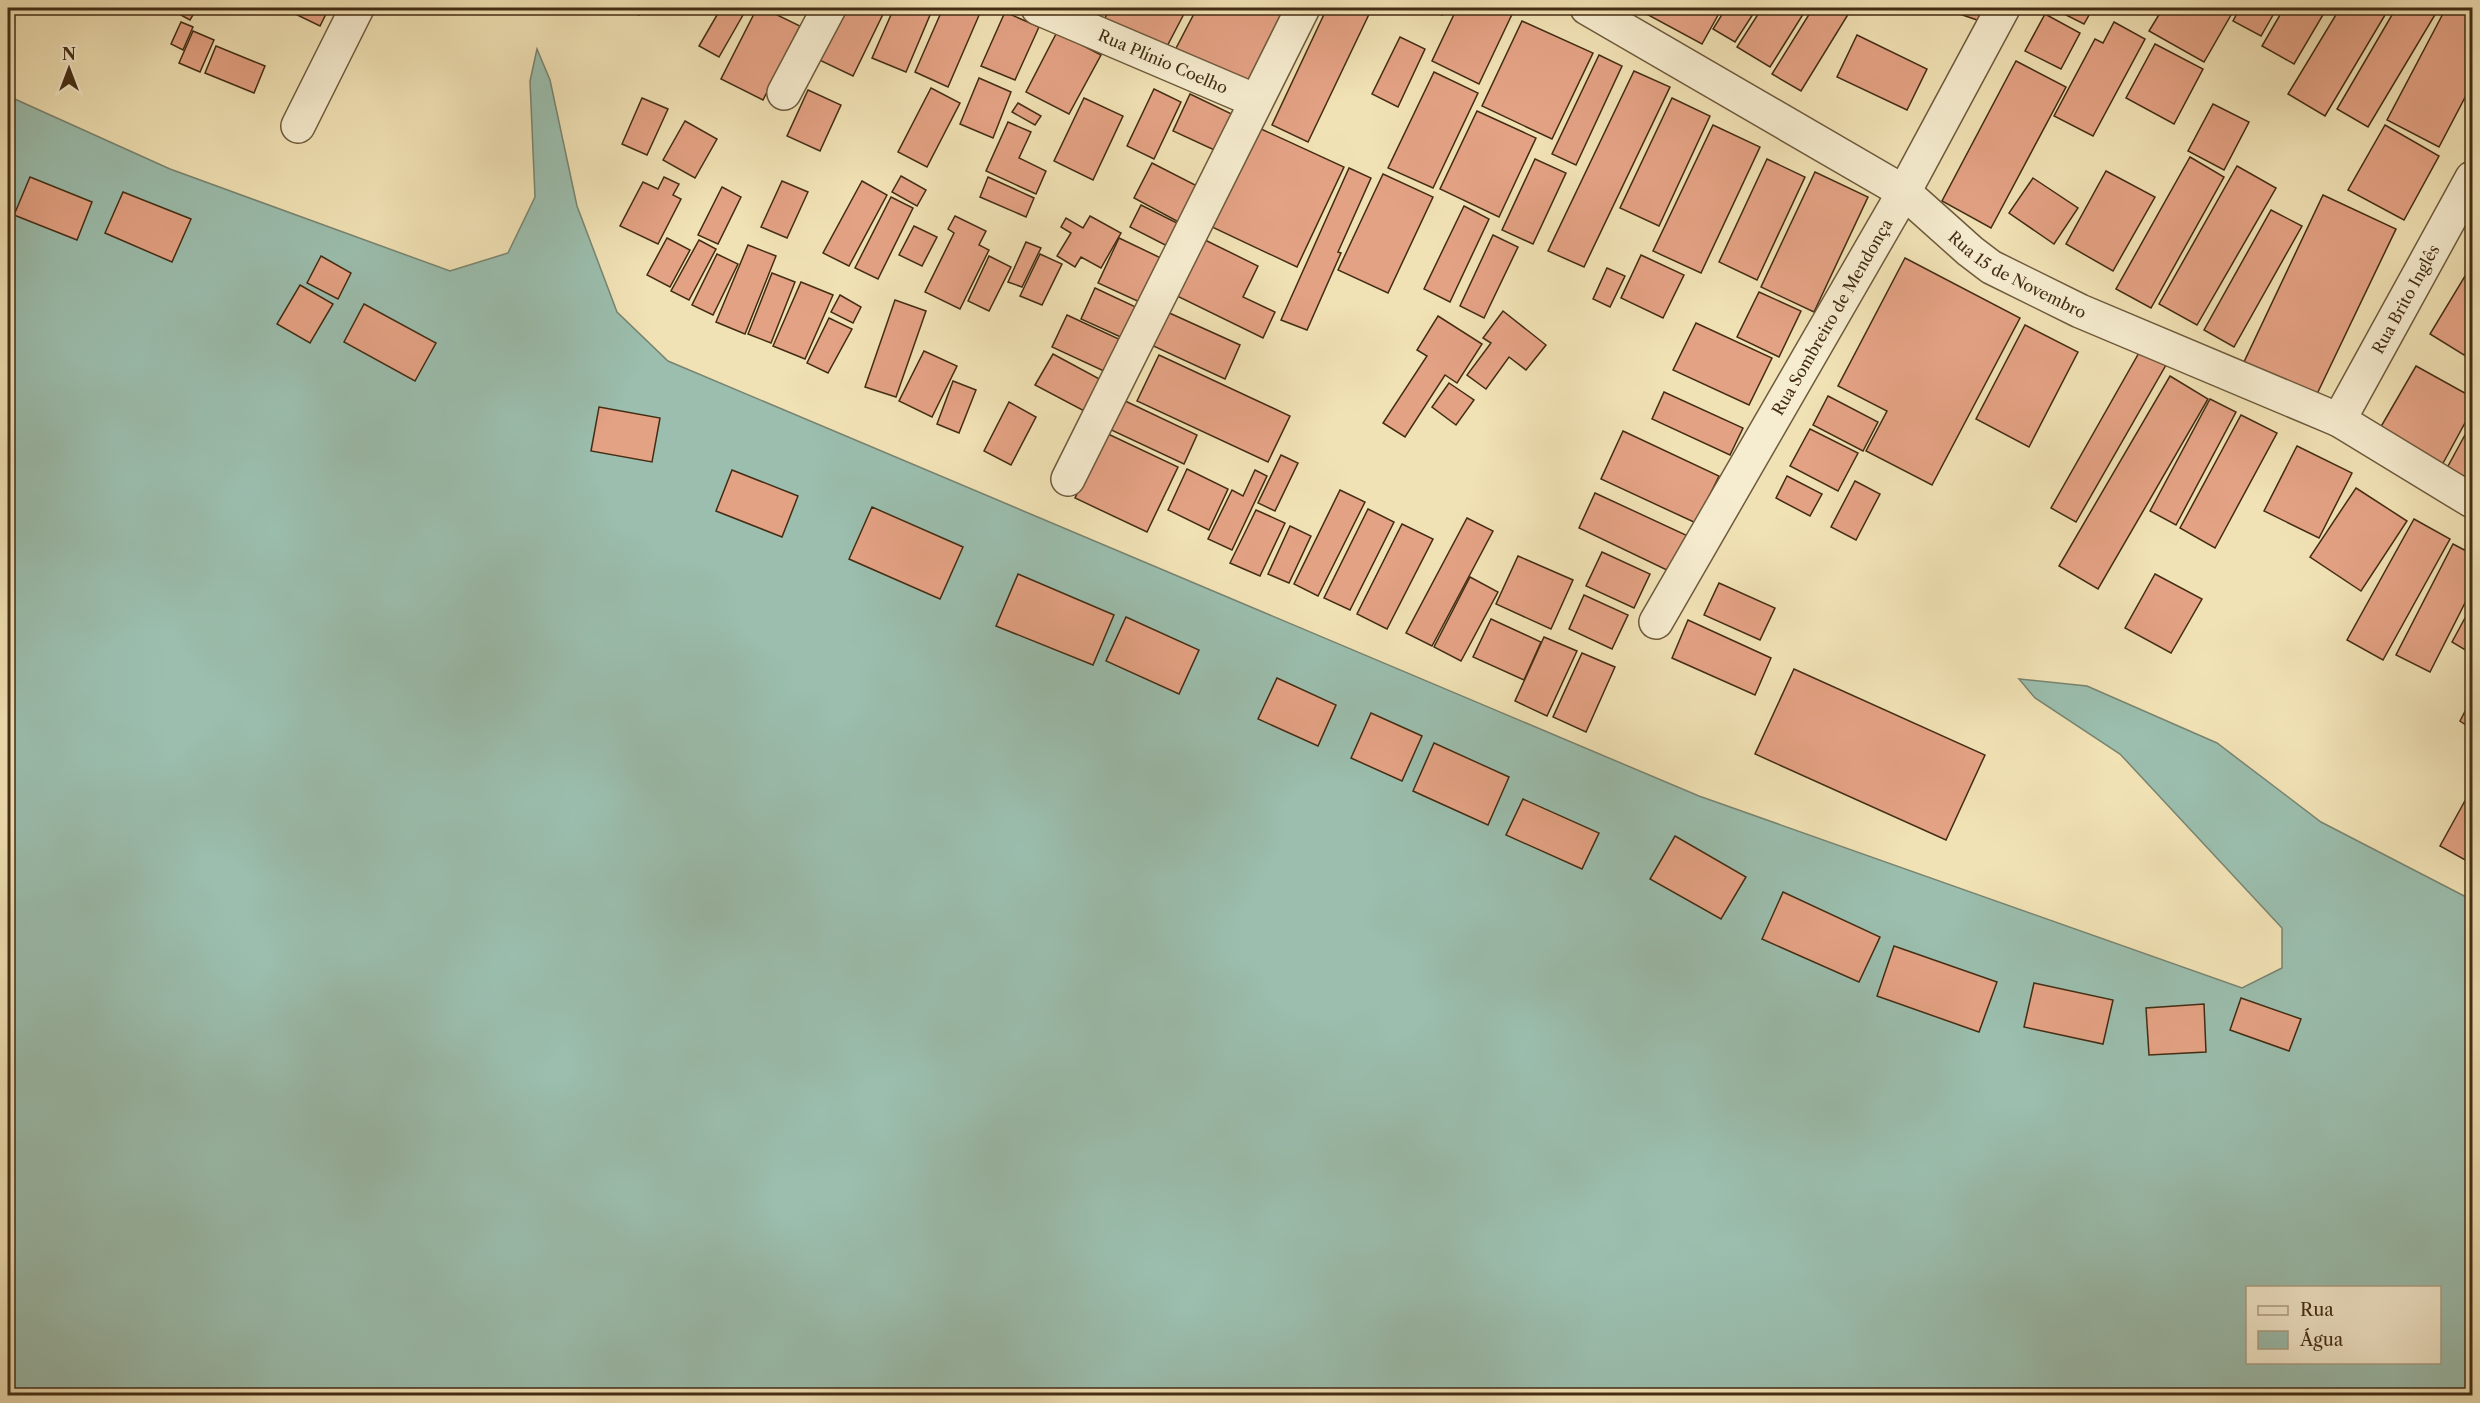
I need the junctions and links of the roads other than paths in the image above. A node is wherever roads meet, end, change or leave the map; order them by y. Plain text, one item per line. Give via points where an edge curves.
1 (357, 8) edge
2 (829, 8) edge
3 (1038, 8) edge
4 (1303, 8) edge
5 (1587, 8) edge
6 (2003, 8) edge
7 (784, 93) dead end
8 (1256, 101) junction
9 (298, 126) dead end
10 (2472, 178) edge
11 (1904, 192) junction
12 (2339, 420) junction
13 (1068, 479) dead end
14 (2472, 501) edge
15 (1656, 622) dead end

1 - 9 street
2 - 7 street
3 - 8 street, Rua Plínio Coelho
4 - 8 street
5 - 11 street, Rua 15 de Novembro
6 - 11 street, Rua Sombreiro de Mendonça
8 - 13 street
10 - 12 street, Rua Brito Inglês
11 - 12 street, Rua 15 de Novembro via 1991,267 2080,311
11 - 15 street, Rua Sombreiro de Mendonça
12 - 14 street, Rua 15 de Novembro

